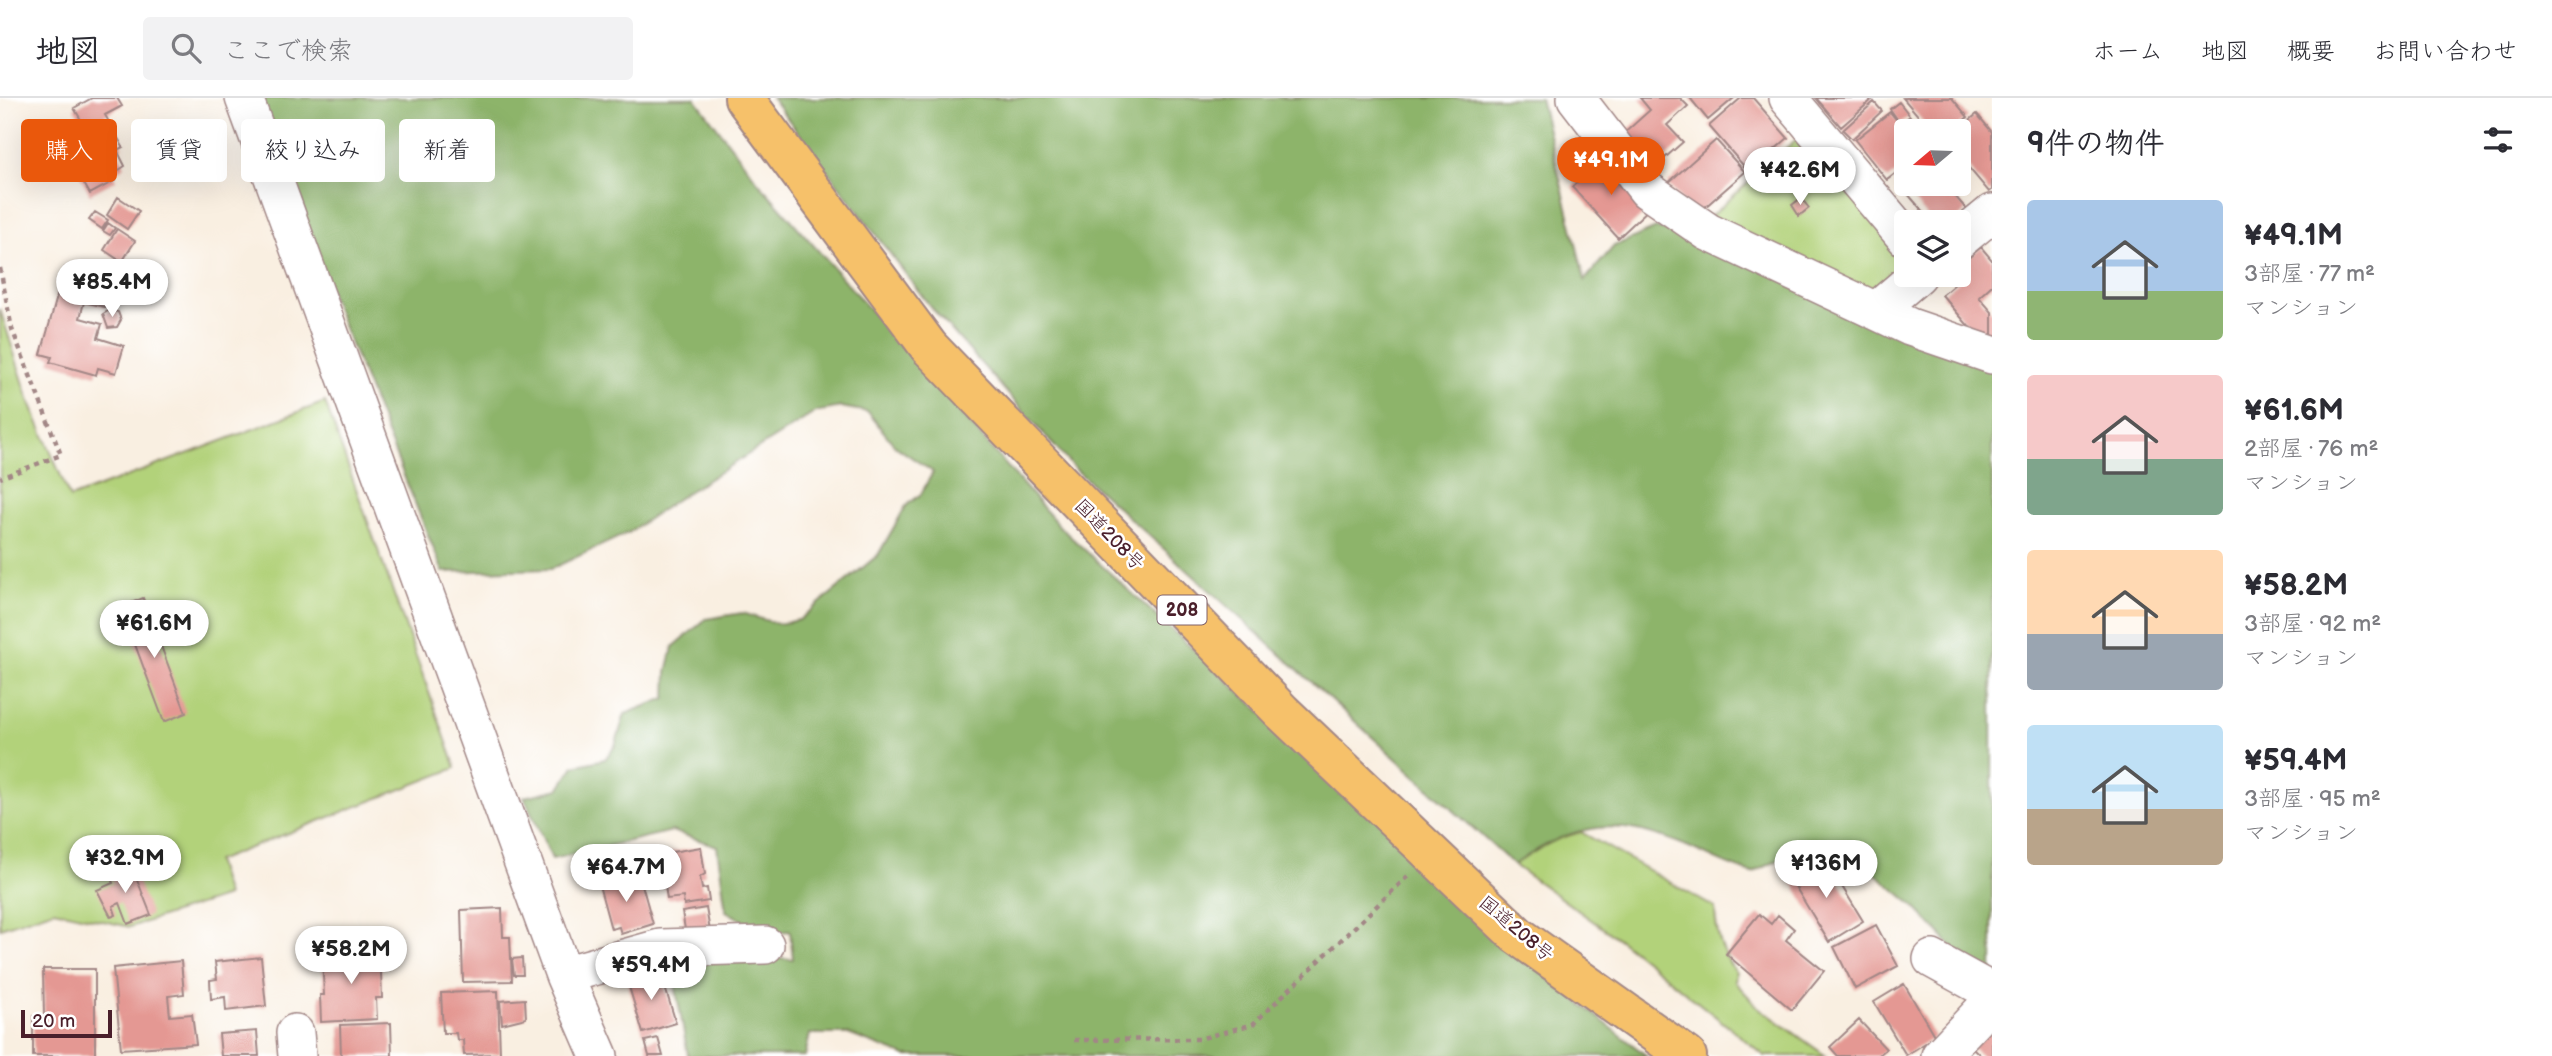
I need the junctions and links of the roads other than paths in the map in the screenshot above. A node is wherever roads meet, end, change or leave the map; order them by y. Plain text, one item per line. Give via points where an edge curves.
1 (244, 98) edge
2 (744, 98) edge
3 (1576, 98) edge
4 (1788, 98) edge
5 (1992, 213) edge
6 (1894, 224) edge
7 (1971, 230) edge
8 (1904, 287) edge
9 (1876, 311) junction
10 (1992, 355) edge
11 (765, 945) dead end
12 (1932, 959) dead end
13 (564, 975) junction
14 (1992, 992) edge
15 (1992, 1002) edge
16 (599, 1056) edge
17 (1687, 1056) edge
18 (1940, 1056) edge

1 - 13 street
2 - 17 highway, 国道208号 / 208 via 929,347 1282,712 1517,935
3 - 9 street via 1647,190 1708,232
4 - 6 street
5 - 7 street
8 - 9 street
9 - 10 street
11 - 13 street via 660,948
12 - 14 street
13 - 16 street
15 - 18 street

